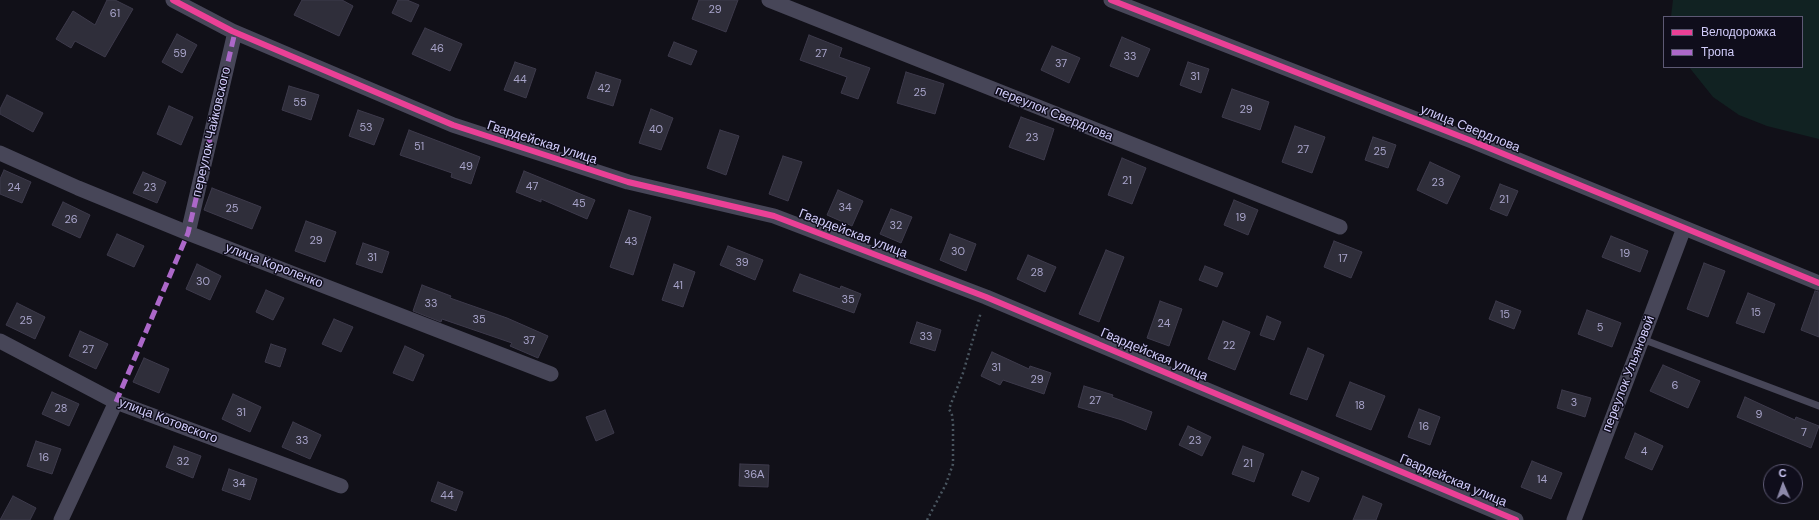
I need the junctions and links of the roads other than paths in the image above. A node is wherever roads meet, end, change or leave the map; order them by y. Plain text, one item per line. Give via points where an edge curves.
1 (172, 0) edge
2 (769, 0) edge
3 (1111, 0) edge
4 (235, 32) junction
5 (0, 153) edge
6 (1340, 227) dead end
7 (1684, 228) junction
8 (188, 233) junction
9 (1819, 283) edge
10 (1642, 339) junction
11 (0, 341) edge
12 (550, 374) dead end
13 (116, 402) junction
14 (1819, 406) edge
15 (341, 486) dead end
16 (61, 520) edge
17 (1516, 520) edge
18 (1574, 520) edge

1 - 4 street, Гвардейская улица
2 - 6 street, переулок Свердлова
3 - 7 street, улица Свердлова via 1472,141
4 - 8 street, переулок Чайковского
4 - 17 street, Гвардейская улица via 452,125 628,182 774,216 986,297
5 - 8 street, улица Короленко
7 - 9 street, улица Свердлова
7 - 10 street, переулок Ульяновой
8 - 12 street, улица Короленко
10 - 14 lane
10 - 18 street, переулок Ульяновой
11 - 13 street, улица Котовского
13 - 15 street, улица Котовского
13 - 16 street

